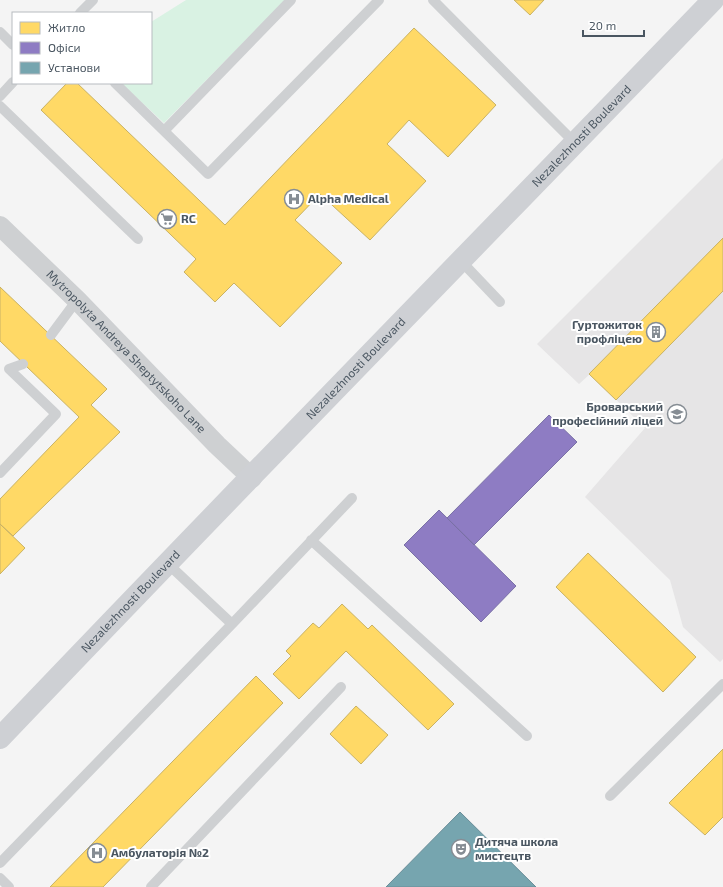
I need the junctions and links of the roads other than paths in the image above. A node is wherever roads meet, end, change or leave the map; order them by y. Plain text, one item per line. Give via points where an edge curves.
1 (93, 0) edge
2 (291, 0) edge
3 (379, 0) edge
4 (434, 0) edge
5 (713, 0) edge
6 (81, 12) edge
7 (0, 32) edge
8 (12, 44) edge
9 (12, 83) edge
10 (116, 84) edge
11 (0, 96) edge
12 (0, 106) edge
13 (164, 131) junction
14 (575, 143) junction
15 (0, 226) edge
16 (138, 240) dead end
17 (461, 261) junction
18 (77, 300) junction
19 (500, 302) dead end
20 (51, 335) dead end
21 (23, 364) dead end
22 (0, 472) edge
23 (252, 478) junction
24 (352, 498) dead end
25 (311, 540) junction
26 (167, 563) junction
27 (232, 624) junction
28 (723, 684) edge
29 (341, 687) dead end
30 (527, 736) dead end
31 (0, 738) edge
32 (610, 796) dead end
33 (0, 863) edge
34 (0, 878) edge
35 (9, 887) edge
36 (151, 887) edge

1 - 6 lane
2 - 13 lane
3 - 13 lane via 208,174
4 - 14 lane
5 - 14 main road, Nezalezhnosti Boulevard
7 - 8 lane
9 - 11 lane
10 - 13 lane
12 - 16 lane
14 - 17 main road, Nezalezhnosti Boulevard
15 - 18 street, Mytropolyta Andreya Sheptytskoho Lane
17 - 19 lane
17 - 23 main road, Nezalezhnosti Boulevard
18 - 20 lane
18 - 23 street, Mytropolyta Andreya Sheptytskoho Lane
21 - 22 lane via 9,369 56,414
23 - 26 main road, Nezalezhnosti Boulevard
24 - 25 lane
25 - 27 lane
25 - 30 lane
26 - 27 lane
26 - 31 main road, Nezalezhnosti Boulevard
27 - 33 lane
28 - 32 lane
29 - 36 lane
34 - 35 lane

